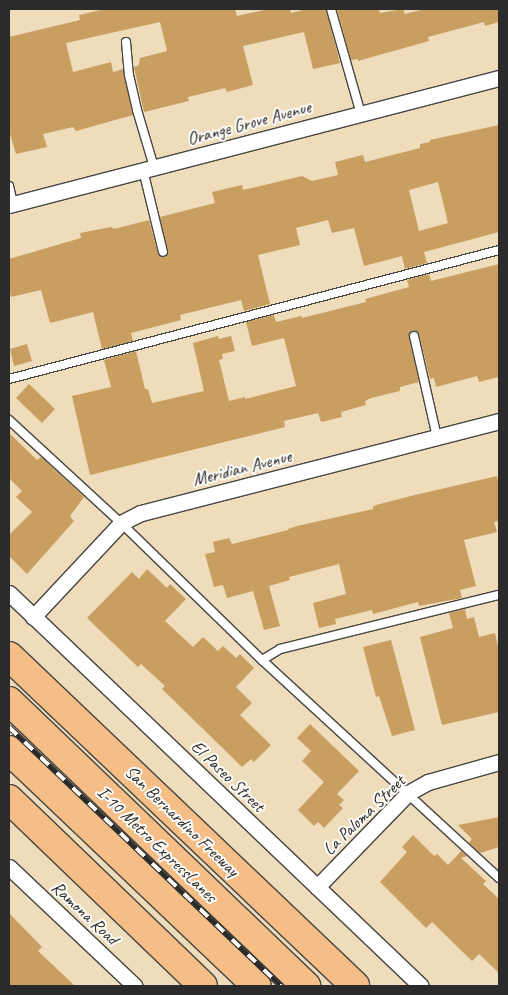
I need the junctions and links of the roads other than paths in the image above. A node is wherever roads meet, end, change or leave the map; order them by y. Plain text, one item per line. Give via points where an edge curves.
1 (331, 9) edge
2 (126, 42) dead end
3 (499, 78) edge
4 (361, 114) junction
5 (148, 169) junction
6 (9, 186) edge
7 (11, 204) edge
8 (499, 250) edge
9 (163, 252) dead end
10 (414, 336) dead end
11 (9, 379) edge
12 (9, 420) edge
13 (499, 421) edge
14 (437, 438) junction
15 (121, 523) junction
16 (9, 593) edge
17 (499, 595) edge
18 (33, 617) junction
19 (9, 656) edge
20 (262, 660) junction
21 (9, 701) edge
22 (9, 750) edge
23 (499, 762) edge
24 (408, 793) junction
25 (9, 800) edge
26 (9, 867) edge
27 (499, 878) edge
28 (317, 887) junction
29 (135, 986) edge
30 (204, 986) edge
31 (257, 986) edge
32 (306, 986) edge
33 (355, 986) edge
34 (422, 986) edge

1 - 4 lane
2 - 5 lane via 129,74
3 - 4 street, Orange Grove Avenue
4 - 5 street, Orange Grove Avenue
5 - 7 street, Orange Grove Avenue
5 - 9 lane
6 - 7 lane
8 - 11 lane
10 - 14 lane
12 - 15 lane
13 - 14 street, Meridian Avenue
14 - 15 street, Meridian Avenue via 141,513
15 - 18 street, Meridian Avenue
15 - 20 lane
16 - 18 street, El Paseo Street
17 - 20 lane via 280,649
18 - 28 street, El Paseo Street
19 - 33 highway, San Bernardino Freeway
20 - 24 lane
21 - 32 highway, I-10 Metro ExpressLanes
22 - 31 highway, I-10 Metro ExpressLanes
23 - 24 street, La Paloma Street via 428,782
24 - 27 lane
24 - 28 street, La Paloma Street
25 - 30 highway
26 - 29 street, Ramona Road
28 - 34 street, El Paseo Street

